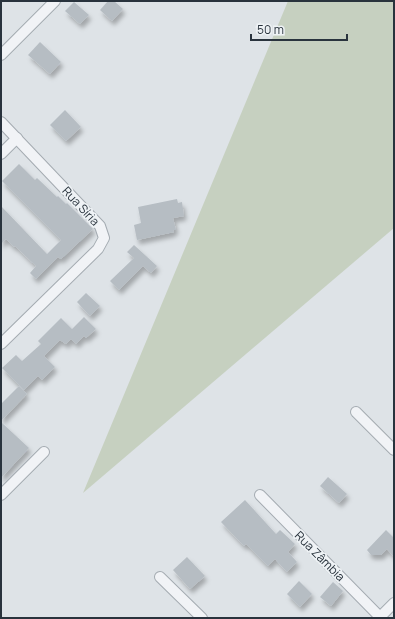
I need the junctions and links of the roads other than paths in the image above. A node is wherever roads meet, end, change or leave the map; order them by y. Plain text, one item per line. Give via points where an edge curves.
1 (55, 1) edge
2 (1, 55) edge
3 (1, 122) edge
4 (17, 138) junction
5 (1, 154) edge
6 (1, 344) edge
7 (356, 412) dead end
8 (394, 450) edge
9 (44, 452) dead end
10 (1, 495) edge
11 (260, 495) dead end
12 (160, 577) dead end
13 (394, 603) edge
14 (379, 617) edge
15 (202, 618) edge

1 - 2 street
3 - 4 street, Rua Síria
4 - 5 street
4 - 6 street, Rua Síria via 100,226 104,238 98,249
7 - 8 street
9 - 10 street
11 - 14 street, Rua Zâmbia
12 - 15 street
13 - 14 street

